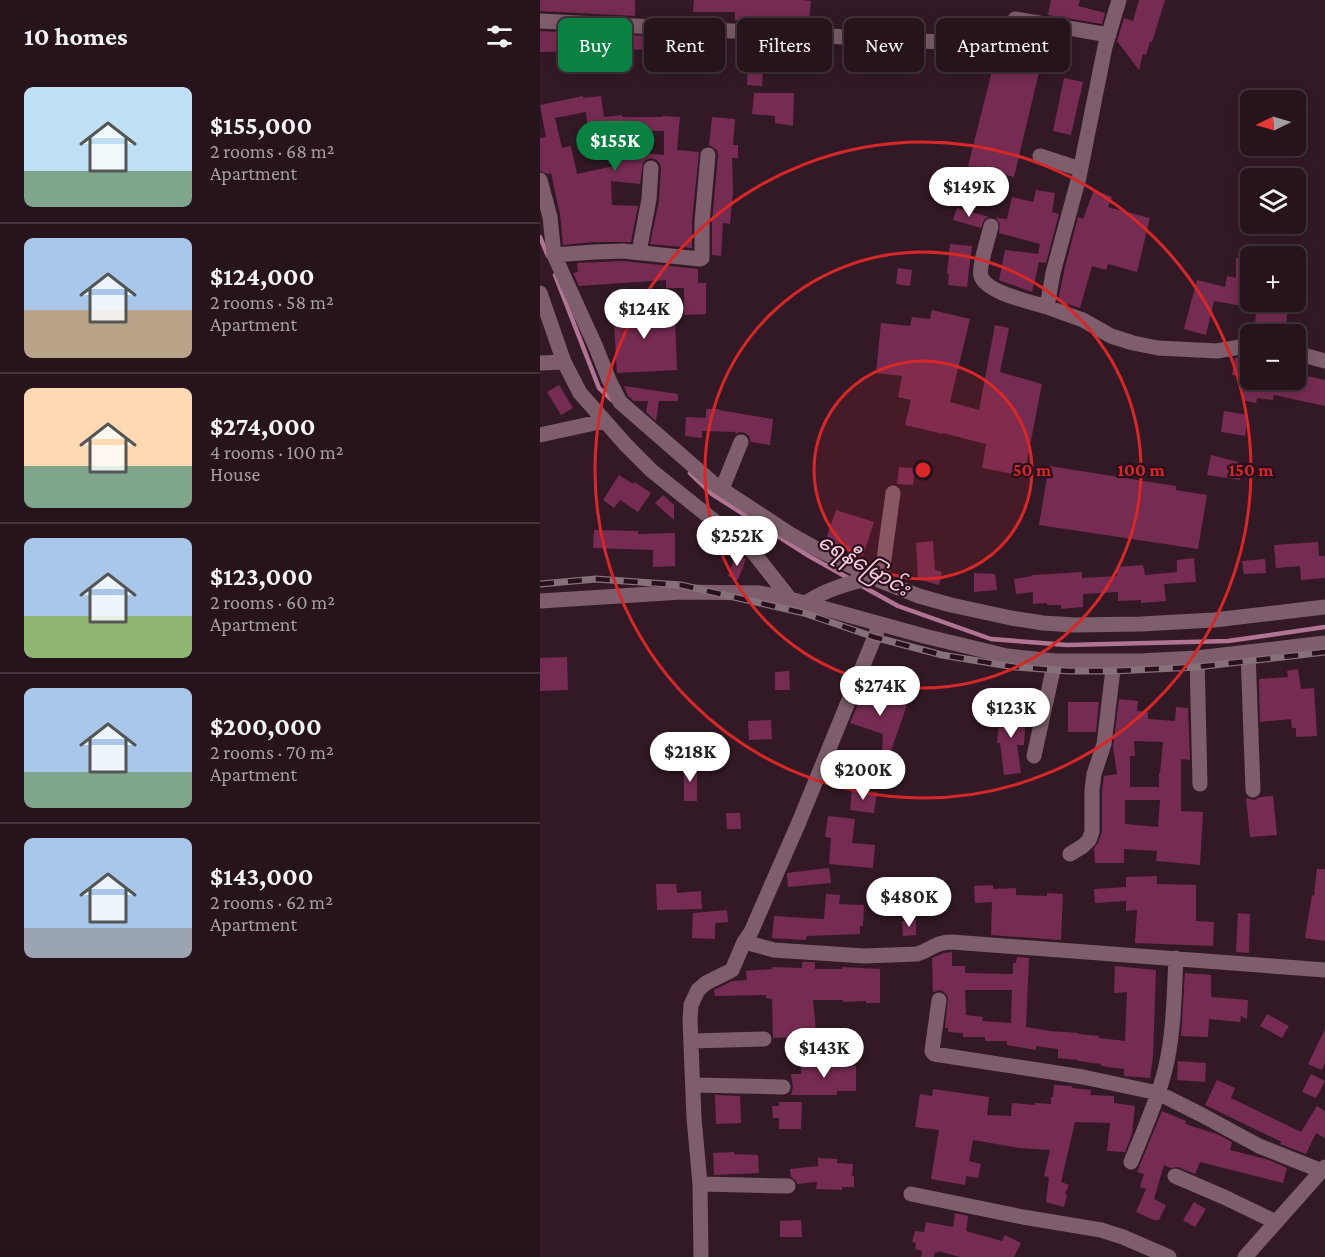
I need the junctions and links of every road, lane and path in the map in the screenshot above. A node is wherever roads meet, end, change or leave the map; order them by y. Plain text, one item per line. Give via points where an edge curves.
1 (1119, 0) edge
2 (540, 21) edge
3 (1070, 28) edge
4 (1109, 35) junction
5 (936, 42) edge
6 (708, 155) dead end
7 (1040, 156) dead end
8 (651, 168) dead end
9 (1080, 169) junction
10 (540, 180) edge
11 (991, 226) dead end
12 (639, 252) junction
13 (554, 255) junction
14 (540, 293) edge
15 (1047, 308) junction
16 (1240, 347) edge
17 (1306, 356) edge
18 (1325, 361) edge
19 (564, 362) junction
20 (540, 363) edge
21 (604, 421) junction
22 (540, 435) edge
23 (741, 442) dead end
24 (722, 489) junction
25 (893, 494) dead end
26 (872, 580) junction
27 (790, 599) junction
28 (540, 601) edge
29 (808, 602) junction
30 (1325, 607) edge
31 (879, 624) junction
32 (1325, 643) edge
33 (1248, 652) junction
34 (1197, 658) junction
35 (1055, 661) junction
36 (1114, 661) junction
37 (1034, 756) dead end
38 (1200, 784) dead end
39 (1252, 790) dead end
40 (1070, 854) dead end
41 (744, 942) junction
42 (1176, 958) junction
43 (1325, 970) edge
44 (939, 1000) dead end
45 (764, 1039) dead end
46 (691, 1041) junction
47 (693, 1085) junction
48 (783, 1087) dead end
49 (1158, 1093) junction
50 (1131, 1162) dead end
51 (1323, 1169) edge
52 (1175, 1176) dead end
53 (700, 1184) junction
54 (788, 1186) dead end
55 (911, 1194) dead end
56 (1276, 1222) junction
57 (701, 1257) edge
58 (1169, 1257) edge
59 (1245, 1257) edge

1 - 4 street
2 - 5 street
3 - 4 street
4 - 9 street
6 - 12 street via 702,258
7 - 9 street
8 - 12 street
9 - 15 street
10 - 13 street via 550,217
11 - 15 street via 981,268 984,281 1005,294
12 - 13 street
13 - 24 street via 620,402
14 - 19 street
15 - 16 street via 1083,320 1111,336 1150,346 1200,351
17 - 18 street
19 - 20 street
19 - 21 street via 580,393
21 - 22 street
21 - 27 street via 652,471 753,552
23 - 24 street
24 - 26 street via 790,534
25 - 26 street
26 - 29 street via 828,591
26 - 30 street via 951,605 1011,618 1074,625 1214,620
27 - 28 street via 760,593 682,592
27 - 29 street
29 - 31 street
31 - 35 street via 1007,656
31 - 41 street via 752,932
32 - 33 street
33 - 34 street
33 - 39 street
34 - 36 street
34 - 38 street
35 - 36 street
35 - 37 street
36 - 40 street via 1104,744 1094,774 1092,832 1089,840
41 - 42 street via 774,950 864,956 917,954 952,942
41 - 46 street via 732,970 706,983 694,996
42 - 43 street
42 - 49 street via 1170,1044
44 - 49 street via 934,1054
45 - 46 street
46 - 47 street
47 - 48 street
47 - 53 street
49 - 50 street
49 - 51 street via 1259,1146
51 - 56 street
52 - 56 street
53 - 54 street
53 - 57 street
55 - 58 street via 1101,1230
56 - 59 street

